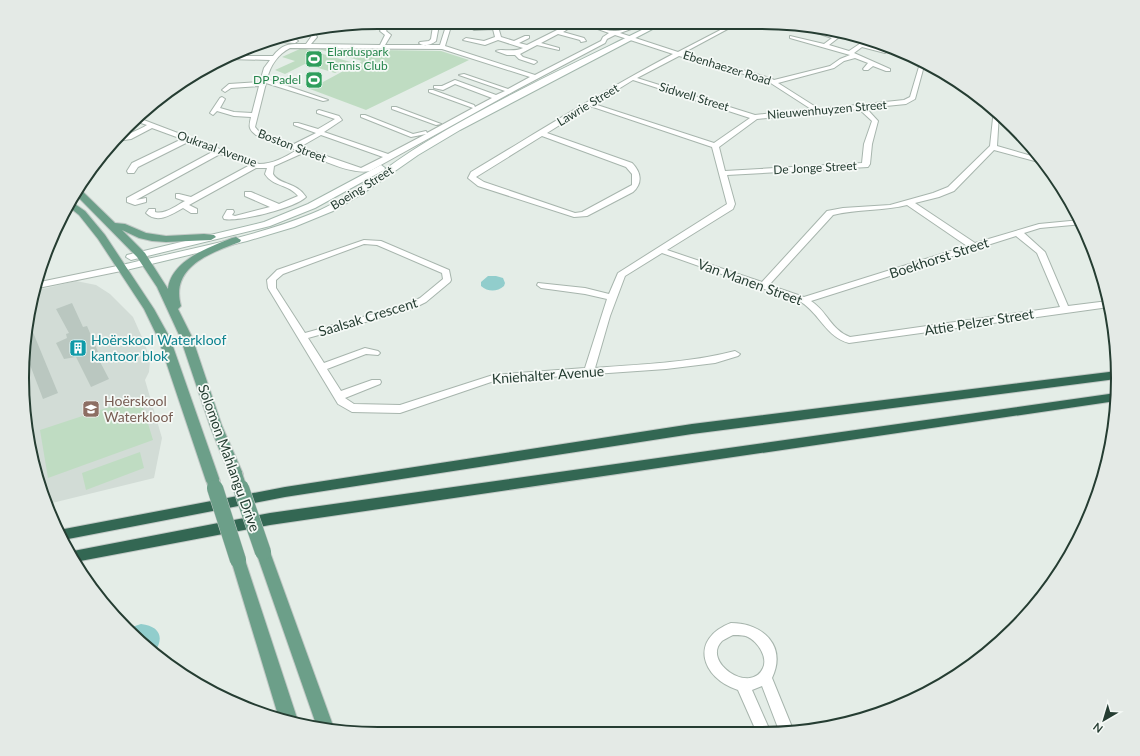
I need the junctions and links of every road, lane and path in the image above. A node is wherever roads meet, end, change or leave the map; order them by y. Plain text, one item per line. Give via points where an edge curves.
1 (384, 29) edge
2 (435, 29) edge
3 (448, 29) edge
4 (495, 29) edge
5 (555, 29) edge
6 (564, 29) edge
7 (601, 29) edge
8 (627, 29) edge
9 (643, 29) edge
10 (648, 29) edge
11 (724, 29) edge
12 (560, 31) junction
13 (615, 33) junction
14 (313, 35) edge
15 (831, 36) edge
16 (527, 37) dead end
17 (792, 37) dead end
18 (498, 38) junction
19 (628, 38) junction
20 (466, 40) dead end
21 (583, 40) dead end
22 (285, 42) edge
23 (309, 43) junction
24 (514, 43) junction
25 (536, 43) junction
26 (816, 44) junction
27 (382, 45) junction
28 (825, 46) junction
29 (442, 47) junction
30 (527, 47) junction
31 (557, 49) dead end
32 (810, 49) dead end
33 (876, 49) edge
34 (500, 51) dead end
35 (516, 53) junction
36 (679, 54) junction
37 (852, 54) junction
38 (240, 58) edge
39 (274, 58) junction
40 (534, 62) dead end
41 (872, 63) junction
42 (920, 67) edge
43 (866, 69) dead end
44 (888, 70) dead end
45 (521, 72) junction
46 (462, 75) dead end
47 (536, 78) junction
48 (632, 78) junction
49 (263, 82) junction
50 (774, 82) junction
51 (228, 86) dead end
52 (505, 89) junction
53 (493, 96) junction
54 (222, 99) dead end
55 (325, 100) dead end
56 (589, 104) junction
57 (472, 106) junction
58 (861, 107) junction
59 (394, 108) dead end
60 (818, 111) junction
61 (319, 112) dead end
62 (255, 115) junction
63 (363, 116) dead end
64 (755, 117) junction
65 (995, 119) edge
66 (142, 121) edge
67 (296, 124) dead end
68 (438, 124) junction
69 (152, 125) junction
70 (320, 132) junction
71 (541, 133) junction
72 (124, 139) edge
73 (188, 139) junction
74 (716, 146) junction
75 (157, 147) dead end
76 (294, 147) junction
77 (993, 147) junction
78 (167, 149) junction
79 (303, 150) junction
80 (220, 151) junction
81 (211, 156) junction
82 (152, 157) junction
83 (389, 157) junction
84 (1033, 158) edge
85 (188, 160) dead end
86 (221, 160) dead end
87 (202, 161) junction
88 (163, 162) dead end
89 (256, 165) junction
90 (271, 165) junction
91 (236, 167) dead end
92 (366, 169) joint
93 (186, 170) junction
94 (131, 171) dead end
95 (245, 171) junction
96 (723, 172) junction
97 (195, 174) dead end
98 (236, 176) junction
99 (245, 180) dead end
100 (207, 181) dead end
101 (218, 185) junction
102 (134, 189) dead end
103 (209, 190) junction
104 (81, 194) edge
105 (248, 194) dead end
106 (220, 195) dead end
107 (179, 196) dead end
108 (191, 200) junction
109 (910, 203) junction
110 (182, 205) junction
111 (74, 207) edge
112 (278, 207) junction
113 (152, 210) dead end
114 (194, 211) dead end
115 (230, 212) dead end
116 (1074, 222) edge
117 (110, 223) junction
118 (1018, 233) junction
119 (211, 237) junction
120 (236, 240) junction
121 (973, 246) junction
122 (660, 250) junction
123 (143, 258) junction
124 (120, 264) junction
125 (45, 275) edge
126 (271, 279) joint
127 (42, 284) edge
128 (541, 285) dead end
129 (763, 286) junction
130 (612, 297) junction
131 (804, 300) junction
132 (1103, 305) edge
133 (1065, 308) junction
134 (186, 337) junction
135 (302, 337) junction
136 (849, 340) joint
137 (375, 353) dead end
138 (735, 354) dead end
139 (321, 368) junction
140 (589, 370) junction
141 (1111, 375) edge
142 (376, 382) dead end
143 (339, 396) junction
144 (1110, 398) edge
145 (1110, 404) edge
146 (938, 422) junction
147 (66, 534) edge
148 (78, 555) edge
149 (765, 677) junction
150 (742, 684) junction
151 (287, 715) edge
152 (324, 723) edge
153 (784, 726) edge
154 (761, 727) edge

1 - 27 street via 383,31 388,35
2 - 27 street via 432,42
3 - 29 street
4 - 18 street
5 - 12 street
6 - 12 street
7 - 13 street, Ebenhaezer Road
8 - 13 street, Boeing Street
9 - 19 main road, Boeing Street
10 - 19 main road, Boeing Street
11 - 36 street, Lawrie Street
12 - 21 street
12 - 25 street
13 - 19 street, Ebenhaezer Road
13 - 47 street, Boeing Street
14 - 23 street
15 - 28 street via 836,38
16 - 24 street
17 - 26 street
18 - 20 street via 485,43
18 - 24 street
19 - 36 street, Ebenhaezer Road
19 - 119 main road, Boeing Street via 535,83 312,206 267,224
19 - 120 main road, Boeing Street via 546,79 430,143 351,198 293,223
22 - 23 street
23 - 27 street, Boston Street
23 - 39 street, Boston Street via 286,47
24 - 30 street
25 - 30 street
25 - 31 street
26 - 28 street
26 - 32 street
27 - 29 street, Boston Street
28 - 37 street
29 - 45 street, Boston Street
30 - 35 street
33 - 37 street via 861,45
34 - 35 street
35 - 40 street via 521,58
36 - 48 street, Lawrie Street
36 - 50 street, Ebenhaezer Road
37 - 41 street
37 - 50 street via 832,67
38 - 39 street
39 - 49 street, Boston Street via 267,68
41 - 43 street
41 - 44 street
42 - 58 street, Nieuwenhuyzen Street via 910,101 902,104
45 - 47 street, Boston Street
45 - 52 street via 517,82
46 - 52 street
47 - 83 street, Boeing Street
48 - 56 street, Lawrie Street
48 - 64 street, Sidwell Street
49 - 51 street
49 - 55 street
49 - 62 street, Boston Street
50 - 60 street, Ebenhaezer Road
52 - 53 street
53 - 57 street
53 - 57 street via 455,82 443,88 433,89
54 - 62 street via 215,112
56 - 71 street, Lawrie Street
56 - 74 street
57 - 68 street
58 - 60 street, Nieuwenhuyzen Street
58 - 96 street, De Jonge Street via 874,121 865,165
59 - 68 street
60 - 64 street, Nieuwenhuyzen Street
61 - 70 street via 339,120
62 - 76 street, Boston Street via 252,127 254,132
63 - 68 street via 413,136 418,136
64 - 74 street, Nieuwenhuyzen Street
65 - 77 street
66 - 69 street, Oukraal Avenue
67 - 70 street
69 - 72 street via 132,139
69 - 73 street, Oukraal Avenue
70 - 76 street
70 - 83 street
71 - 71 street, Lawrie Street via 629,165 637,180 635,186 584,214 570,215 473,180 473,176
73 - 78 street
73 - 80 street, Oukraal Avenue
74 - 96 street
75 - 78 street
76 - 79 street, Boston Street
77 - 84 street
77 - 109 street via 952,189
78 - 82 street
79 - 90 street, Oukraal Avenue
79 - 92 street, Boston Street via 355,169
80 - 81 street
80 - 89 street, Oukraal Avenue
81 - 86 street
81 - 87 street
82 - 88 street
82 - 94 street via 133,167
83 - 92 street, Boeing Street
85 - 87 street
87 - 93 street
89 - 90 street, Oukraal Avenue
89 - 95 street
90 - 112 street via 269,174 272,179 295,189 302,196
91 - 95 street
93 - 97 street
93 - 102 street via 142,197
95 - 98 street
96 - 122 street via 730,207
98 - 99 street
98 - 101 street
100 - 101 street
101 - 103 street
103 - 106 street
103 - 108 street
104 - 117 main road, Solomon Mahlangu Drive
105 - 112 street
107 - 108 street
108 - 110 street
109 - 121 street
109 - 129 street via 881,209 830,213
110 - 113 street via 162,216 150,214
110 - 114 street
111 - 124 main road, Solomon Mahlangu Drive via 102,237
112 - 115 street via 233,219 227,217
116 - 118 street, Boekhorst Street via 1039,226
117 - 119 main road via 151,238
117 - 123 main road, Solomon Mahlangu Drive
118 - 121 street, Boekhorst Street
118 - 133 street via 1040,251
119 - 123 main road, Boeing Street
120 - 123 main road, Boeing Street
120 - 134 main road via 194,260 183,270 174,284 173,293
121 - 131 street, Boekhorst Street
122 - 129 street, Van Manen Street
122 - 130 street via 625,271
123 - 124 main road, Boeing Street
123 - 134 main road, Solomon Mahlangu Drive via 162,287
124 - 125 main road, Boeing Street
124 - 127 main road, Boeing Street
124 - 151 main road, Solomon Mahlangu Drive, bridge via 164,338 204,452
126 - 135 street, Kniehalter Avenue via 272,288
126 - 135 street, Saalsak Crescent via 280,272 364,242 389,247 438,268 448,276 444,283 415,305
128 - 130 street
129 - 131 street, Van Manen Street
130 - 140 street
131 - 136 street, Van Manen Street via 833,333
132 - 133 street, Attie Pelzer Street
133 - 136 street, Attie Pelzer Street
134 - 152 main road, Solomon Mahlangu Drive, bridge
135 - 139 street, Kniehalter Avenue
137 - 139 street via 365,351
138 - 140 street, Kniehalter Avenue via 715,360 666,366
139 - 143 street, Kniehalter Avenue
140 - 143 street, Kniehalter Avenue via 493,378 400,408 352,408
141 - 147 highway via 692,429 285,492
142 - 143 street
144 - 146 highway
145 - 146 highway
146 - 148 highway via 270,519
149 - 150 street via 758,682
149 - 150 street via 771,663 766,645 751,632 731,629 715,638 710,656 717,671 724,678
149 - 153 street
150 - 154 street

